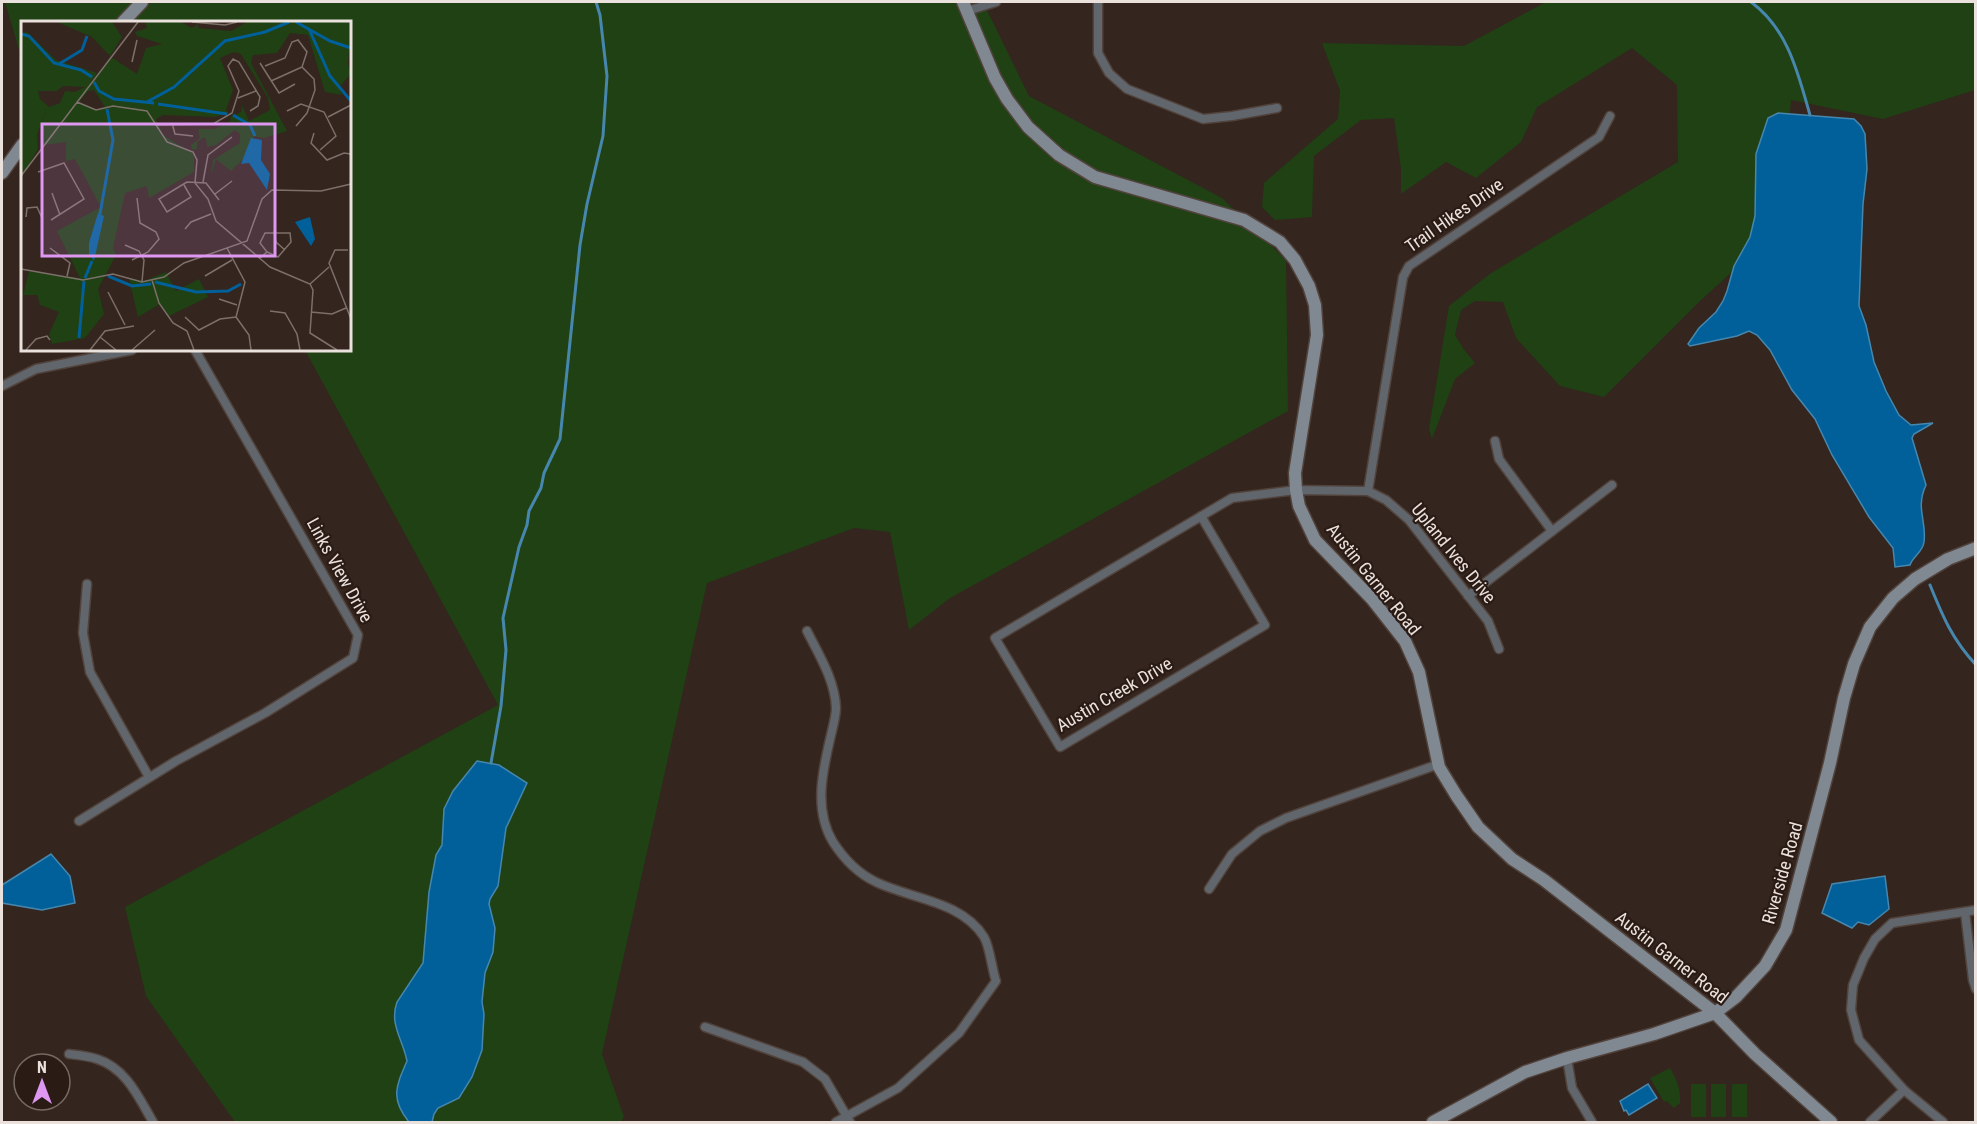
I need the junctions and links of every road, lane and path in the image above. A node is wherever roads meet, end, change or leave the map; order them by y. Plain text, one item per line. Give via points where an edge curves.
1 (142, 2) edge
2 (996, 2) edge
3 (1098, 2) edge
4 (965, 6) edge
5 (124, 21) edge
6 (1277, 108) dead end
7 (1610, 116) dead end
8 (21, 146) edge
9 (2, 173) edge
10 (127, 351) edge
11 (196, 351) edge
12 (2, 386) edge
13 (1495, 441) dead end
14 (1612, 485) dead end
15 (1296, 490) junction
16 (1368, 491) junction
17 (1201, 516) junction
18 (1552, 531) junction
19 (1976, 548) edge
20 (87, 584) dead end
21 (1468, 596) junction
22 (807, 631) dead end
23 (1499, 649) dead end
24 (1439, 764) junction
25 (149, 777) junction
26 (79, 820) dead end
27 (1209, 889) dead end
28 (1976, 910) edge
29 (1965, 912) junction
30 (1976, 989) edge
31 (1715, 1013) junction
32 (705, 1027) dead end
33 (72, 1054) edge
34 (1567, 1058) junction
35 (1904, 1090) junction
36 (849, 1120) edge
37 (153, 1122) edge
38 (836, 1122) edge
39 (1433, 1122) edge
40 (1592, 1122) edge
41 (1831, 1122) edge
42 (1870, 1122) edge
43 (1943, 1122) edge

1 - 5 street
2 - 4 street
3 - 6 street via 1098,53 1109,73 1127,89 1203,118
4 - 15 street, Austin Garner Road via 1007,99 1028,127 1059,156 1095,177 1244,220 1280,242 1295,260 1315,305 1317,335
7 - 16 street, Trail Hikes Drive via 1599,137 1409,266 1403,277
8 - 9 street
10 - 12 street via 36,369
11 - 25 street, Links View Drive via 358,635 353,658 265,713
13 - 18 street via 1499,459
14 - 18 street
15 - 16 street
15 - 17 street, Austin Creek Drive via 1232,498
15 - 24 street, Austin Garner Road via 1315,540 1372,599 1405,641 1419,672
16 - 21 street, Upland Ives Drive via 1386,500 1409,520
17 - 17 street, Austin Creek Drive via 995,638 1060,747 1265,625
18 - 21 street
19 - 31 street, Riverside Road via 1948,558 1915,579 1893,598 1870,627 1844,698 1786,930 1765,966
20 - 25 street via 83,633 90,672
21 - 23 street, Upland Ives Drive via 1488,621
22 - 36 street via 827,670 836,709 822,774 821,808 831,839 850,865 875,882 965,917 984,938 996,981 959,1033 898,1088
24 - 27 street via 1286,818 1260,831 1232,854
24 - 31 street, Austin Garner Road via 1478,827 1512,859
25 - 26 street, Links View Drive
28 - 29 street
29 - 30 street
29 - 35 street via 1892,923 1875,939 1853,985 1851,1010 1859,1040
31 - 34 street, Riverside Road
31 - 41 street, Austin Garner Road
32 - 36 street via 803,1062 825,1079
33 - 37 street via 107,1063 123,1076
34 - 39 street, Riverside Road via 1525,1072
34 - 40 street via 1572,1088
35 - 42 street
35 - 43 street
36 - 38 street

